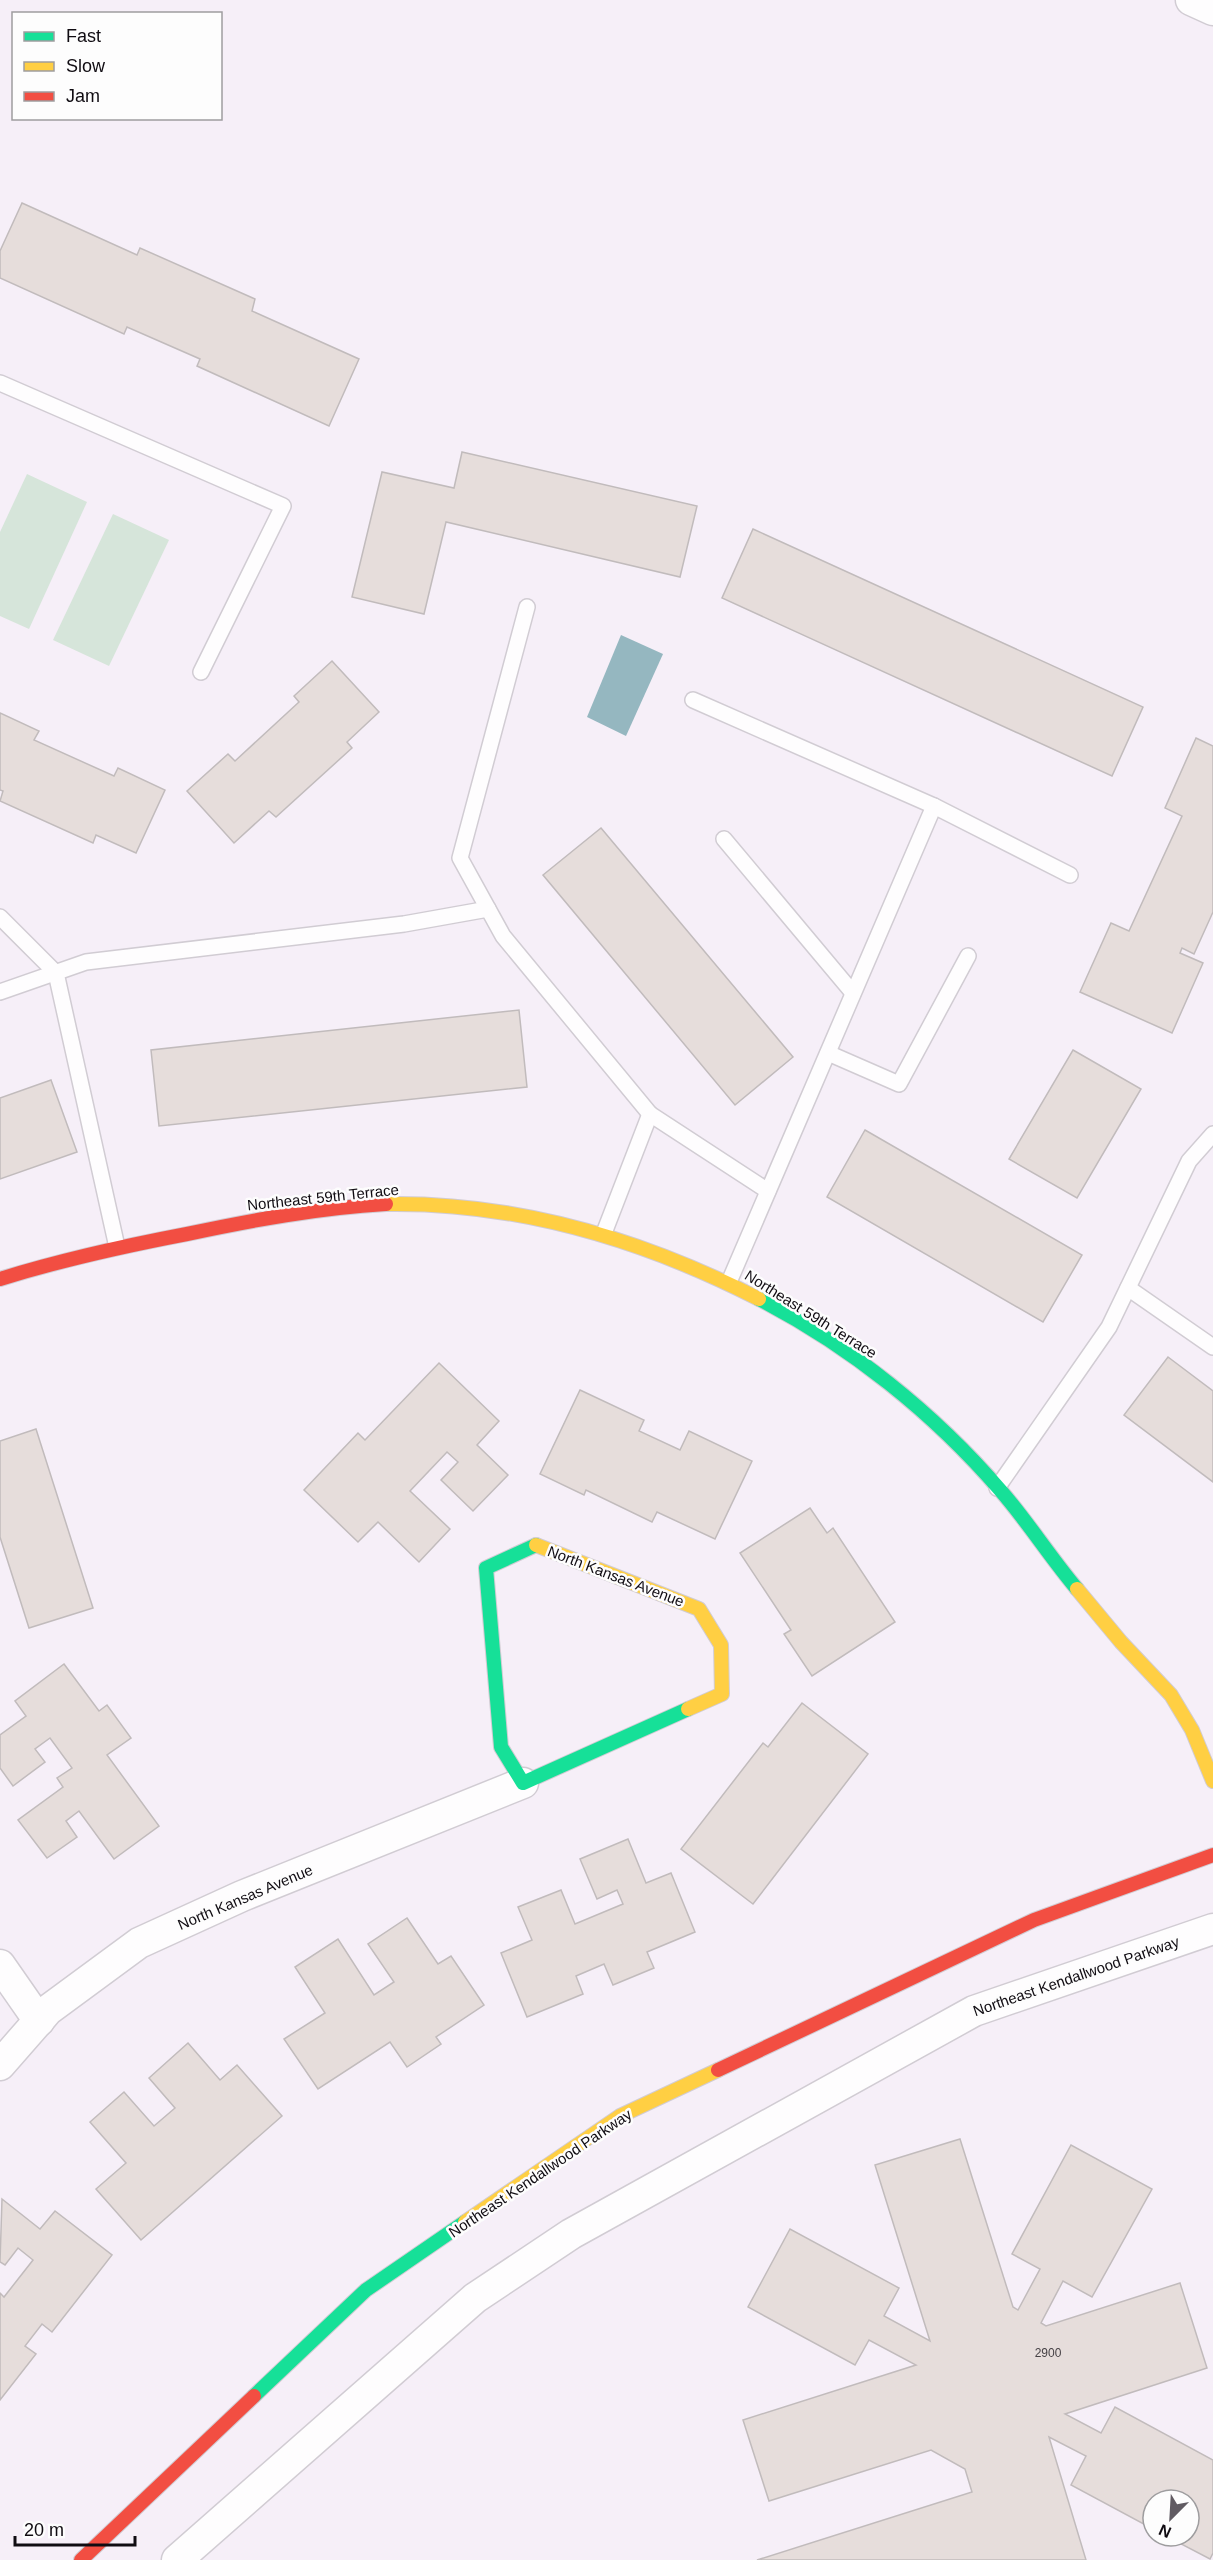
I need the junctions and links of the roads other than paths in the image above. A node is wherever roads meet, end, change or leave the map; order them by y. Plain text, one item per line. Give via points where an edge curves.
1 (1191, 0) edge
2 (1213, 10) edge
3 (0, 383) edge
4 (527, 607) dead end
5 (201, 672) dead end
6 (693, 700) dead end
7 (934, 806) junction
8 (724, 839) dead end
9 (1070, 875) dead end
10 (488, 909) junction
11 (0, 916) edge
12 (968, 956) dead end
13 (56, 973) junction
14 (0, 992) edge
15 (853, 993) junction
16 (828, 1053) junction
17 (650, 1114) junction
18 (1210, 1144) edge
19 (768, 1191) junction
20 (604, 1233) junction
21 (117, 1247) junction
22 (0, 1279) edge
23 (729, 1282) junction
24 (1128, 1288) junction
25 (1213, 1347) edge
26 (997, 1488) junction
27 (1213, 1781) edge
28 (523, 1783) junction
29 (1213, 1855) edge
30 (1213, 1929) edge
31 (0, 1965) edge
32 (39, 2021) junction
33 (0, 2065) edge
34 (81, 2560) edge
35 (177, 2560) edge

1 - 2 street
3 - 5 lane via 283,506
4 - 10 lane via 460,858
6 - 7 lane
7 - 9 lane
7 - 15 lane
8 - 15 lane
10 - 13 lane via 404,924 86,963
10 - 17 lane via 503,936
11 - 13 lane
12 - 16 lane via 899,1084
13 - 14 lane
13 - 21 lane
15 - 16 lane
16 - 19 lane
17 - 19 lane
17 - 20 lane
18 - 24 lane via 1189,1161
19 - 23 lane
20 - 21 street, Northeast 59th Terrace via 490,1209 376,1205 252,1220
20 - 23 street, Northeast 59th Terrace
21 - 22 street, Northeast 59th Terrace
23 - 26 street, Northeast 59th Terrace via 850,1354 917,1406
24 - 25 lane
24 - 26 lane via 1109,1327
26 - 27 street, Northeast 59th Terrace via 1122,1644 1163,1685 1196,1737
28 - 28 street, North Kansas Avenue via 722,1694 721,1645 699,1609 536,1545 486,1568 501,1747
28 - 32 street, North Kansas Avenue via 242,1896 139,1943 48,2010
29 - 34 street, Northeast Kendallwood Parkway via 1034,1920 620,2116 366,2290
30 - 35 street, Northeast Kendallwood Parkway via 974,2010 571,2234 475,2298
31 - 32 street
32 - 33 street, North Kansas Avenue

